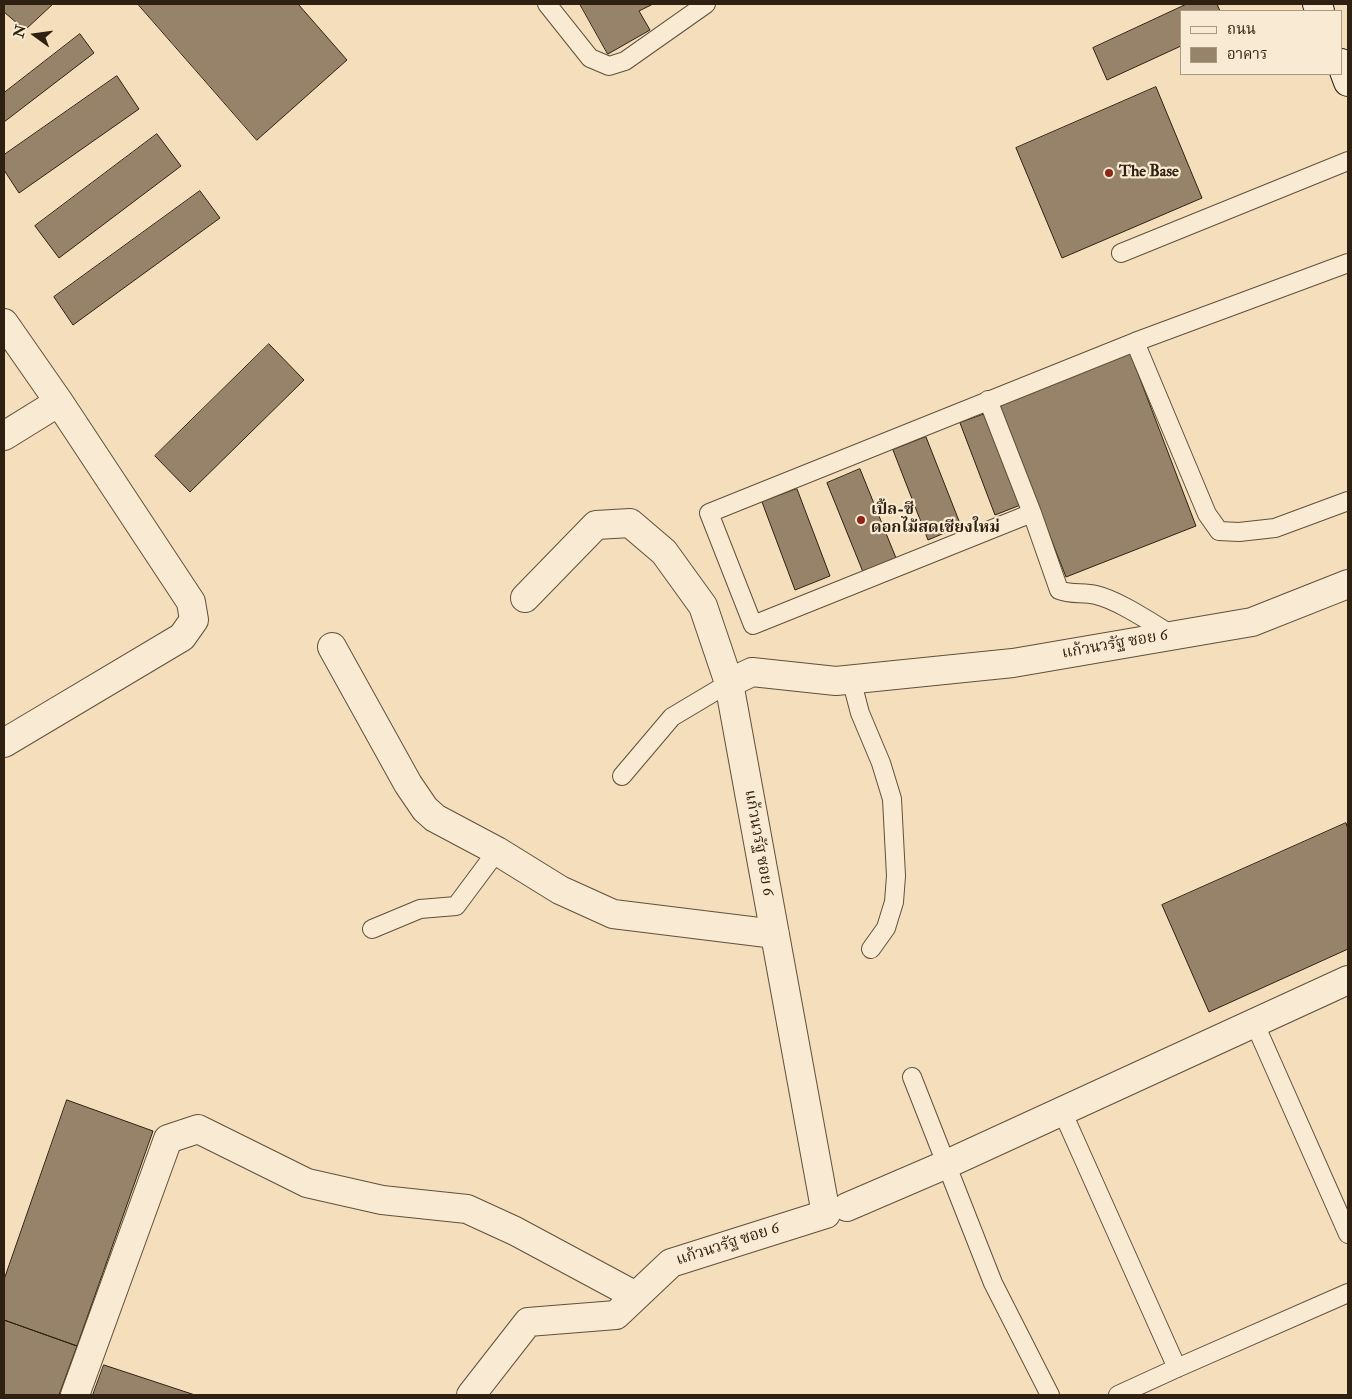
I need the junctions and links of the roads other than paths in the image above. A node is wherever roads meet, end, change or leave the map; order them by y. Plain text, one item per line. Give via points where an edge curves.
1 (547, 4) edge
2 (706, 4) edge
3 (1342, 66) edge
4 (1348, 82) edge
5 (1348, 161) edge
6 (1121, 253) dead end
7 (1348, 263) edge
8 (4, 323) edge
9 (1135, 342) junction
10 (988, 400) junction
11 (59, 402) junction
12 (4, 436) edge
13 (1348, 500) edge
14 (1032, 514) junction
15 (1348, 584) edge
16 (525, 598) dead end
17 (1172, 635) junction
18 (332, 647) dead end
19 (852, 679) junction
20 (729, 683) junction
21 (4, 743) edge
22 (622, 776) dead end
23 (497, 851) junction
24 (372, 929) dead end
25 (775, 934) junction
26 (870, 949) dead end
27 (1348, 980) edge
28 (1254, 1022) junction
29 (912, 1077) dead end
30 (1062, 1111) junction
31 (947, 1164) junction
32 (847, 1207) dead end
33 (1348, 1234) edge
34 (1348, 1293) edge
35 (636, 1296) junction
36 (1177, 1368) junction
37 (75, 1395) edge
38 (471, 1395) edge
39 (1050, 1395) edge
40 (1118, 1395) edge

1 - 2 lane via 590,58 609,66 625,61
3 - 4 street
5 - 6 lane
7 - 9 lane
8 - 11 street
9 - 10 lane
9 - 13 lane via 1207,514 1219,531 1275,528
10 - 14 lane
10 - 14 lane via 709,513 753,625
11 - 12 street
11 - 21 street via 191,602 194,620 182,637
14 - 17 lane via 1059,590 1068,594 1098,595
15 - 17 street, แก้วนวรัฐ ซอย 6 via 1252,622
16 - 20 street via 596,525 630,523 664,552 702,606
17 - 19 street, แก้วนวรัฐ ซอย 6 via 1013,663
18 - 23 street via 425,809 434,818
19 - 20 street, แก้วนวรัฐ ซอย 6 via 752,672
19 - 26 lane via 860,714 892,799 894,826 894,902 886,928
20 - 22 lane via 672,717
20 - 25 street, แก้วนวรัฐ ซอย 6
23 - 24 lane via 456,906 420,909
23 - 25 street via 560,890 613,914
25 - 35 street, แก้วนวรัฐ ซอย 6 via 826,1214 671,1263
27 - 28 street
28 - 30 street
28 - 33 lane
29 - 31 lane
30 - 31 street
30 - 36 lane
31 - 32 street
31 - 39 lane via 993,1283
34 - 36 lane
35 - 37 street via 467,1209 382,1200 308,1183 198,1128 168,1140
35 - 38 street, แก้วนวรัฐ ซอย 6 via 616,1315 528,1322
36 - 40 lane

